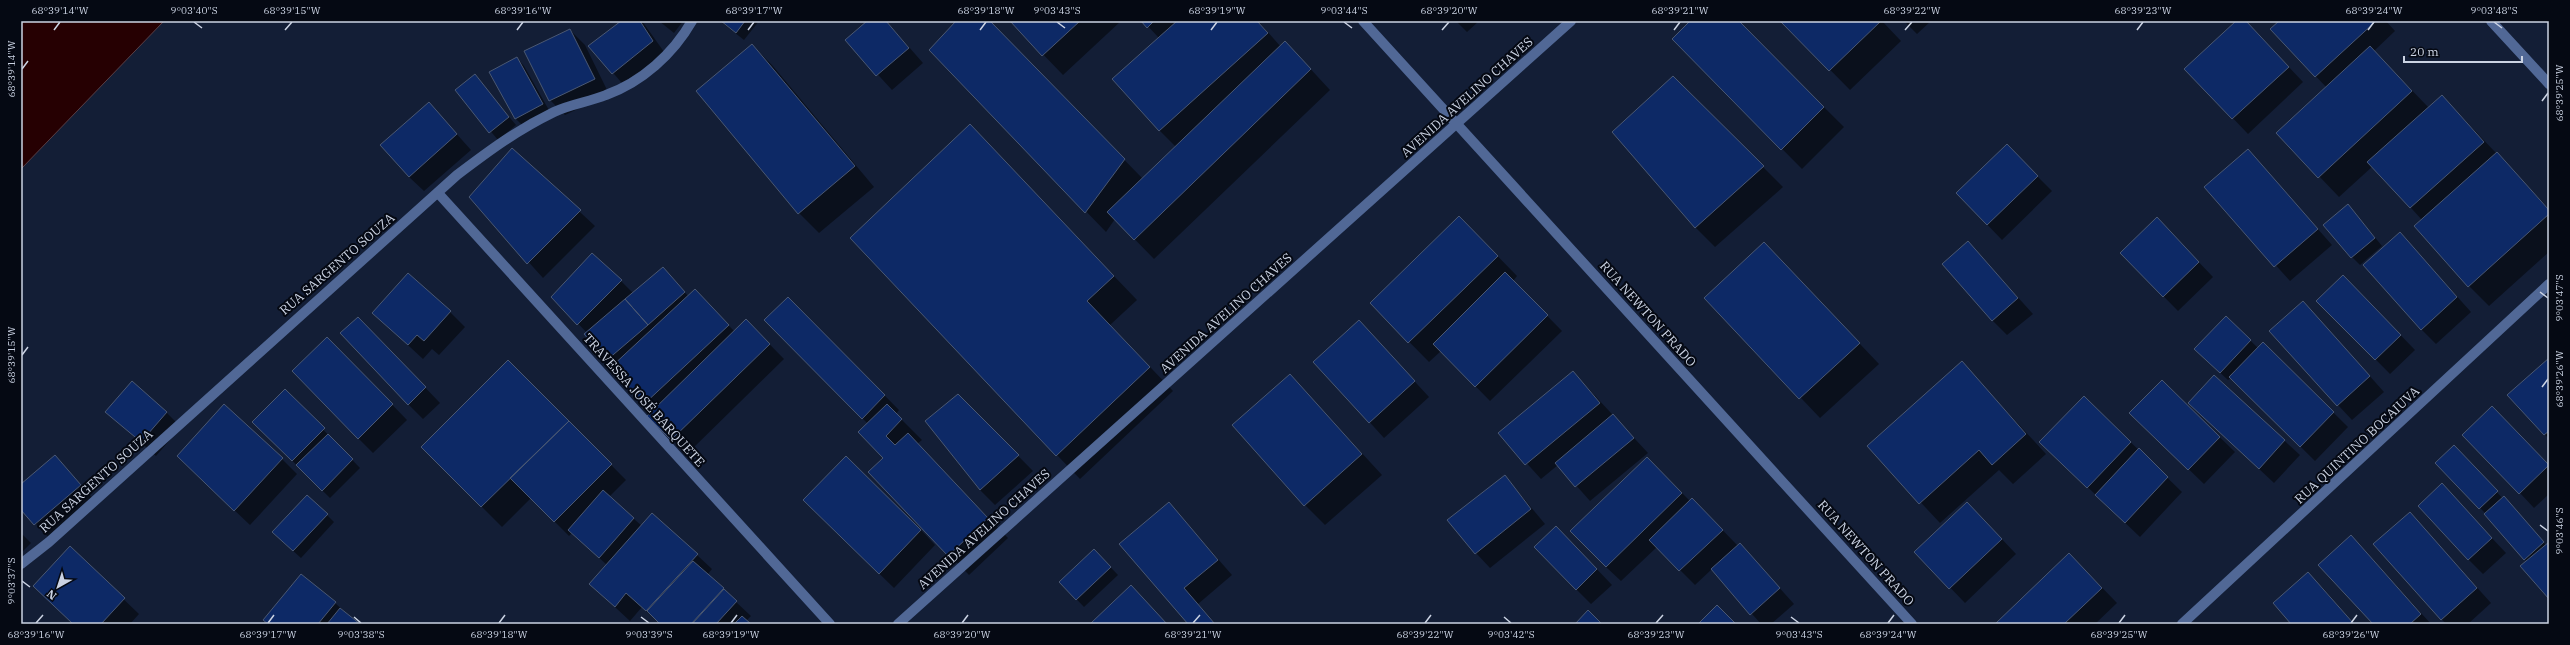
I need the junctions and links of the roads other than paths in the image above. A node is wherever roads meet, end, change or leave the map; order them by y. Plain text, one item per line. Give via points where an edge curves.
1 (692, 21) edge
2 (1363, 21) edge
3 (1571, 21) edge
4 (2491, 21) edge
5 (2549, 84) edge
6 (1457, 124) junction
7 (438, 193) junction
8 (2549, 284) edge
9 (21, 564) edge
10 (830, 624) edge
11 (898, 624) edge
12 (1912, 624) edge
13 (2182, 624) edge

1 - 7 street, RUA SARGENTO SOUZA via 682,38 666,56 633,83 606,95 563,108 511,134 457,175
2 - 6 street, RUA NEWTON PRADO
3 - 6 street, AVENIDA AVELINO CHAVES
4 - 5 street
6 - 11 street, AVENIDA AVELINO CHAVES
6 - 12 street, RUA NEWTON PRADO
7 - 9 street, RUA SARGENTO SOUZA via 49,542
7 - 10 street, TRAVESSA JOSÉ BARQUETE
8 - 13 street, RUA QUINTINO BOCAIUVA

